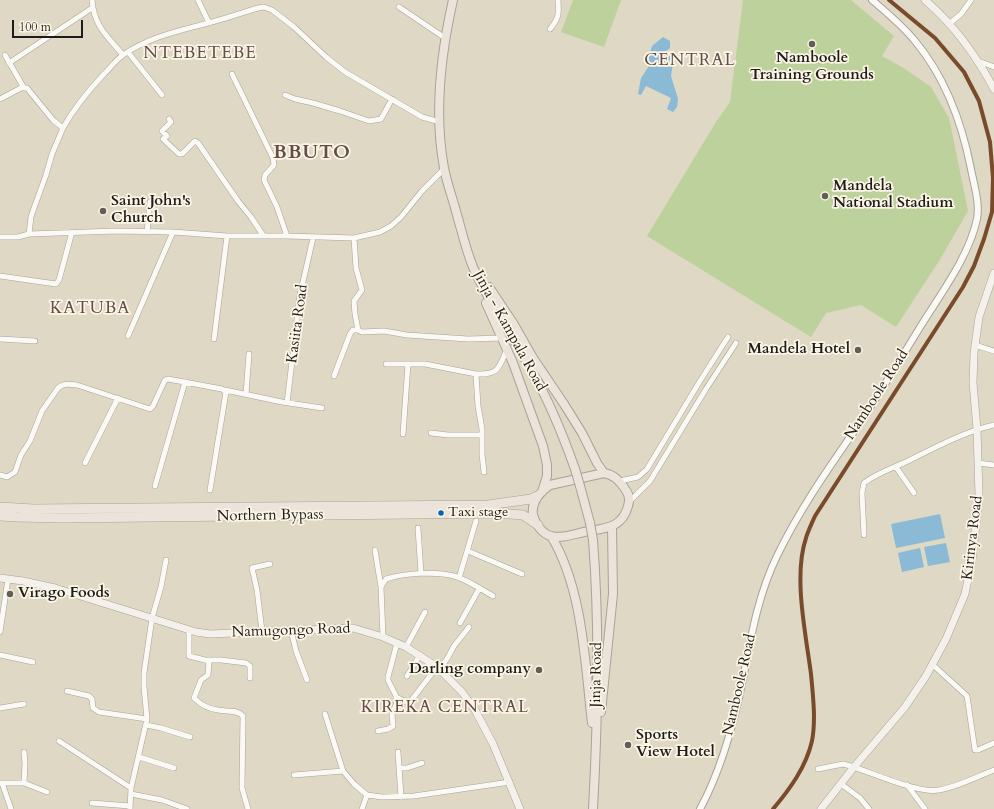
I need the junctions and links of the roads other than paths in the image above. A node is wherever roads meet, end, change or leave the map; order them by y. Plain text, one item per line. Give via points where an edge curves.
1 (92, 0) edge
2 (198, 0) edge
3 (453, 0) edge
4 (558, 0) edge
5 (872, 0) edge
6 (926, 0) edge
7 (971, 0) edge
8 (399, 7) dead end
9 (92, 8) junction
10 (210, 23) junction
11 (949, 24) junction
12 (550, 29) dead end
13 (445, 38) junction
14 (126, 53) junction
15 (5, 55) dead end
16 (977, 61) junction
17 (9, 63) junction
18 (994, 66) edge
19 (232, 74) dead end
20 (24, 88) junction
21 (994, 89) edge
22 (285, 95) dead end
23 (162, 96) dead end
24 (0, 99) edge
25 (392, 99) junction
26 (169, 119) dead end
27 (440, 122) junction
28 (63, 128) junction
29 (444, 169) junction
30 (150, 202) dead end
31 (72, 232) junction
32 (147, 232) junction
33 (173, 232) junction
34 (28, 234) junction
35 (263, 235) junction
36 (226, 236) junction
37 (287, 236) junction
38 (0, 237) edge
39 (313, 238) junction
40 (354, 238) junction
41 (473, 266) junction
42 (994, 273) edge
43 (0, 276) edge
44 (991, 289) edge
45 (358, 330) junction
46 (128, 336) dead end
47 (728, 337) dead end
48 (503, 338) junction
49 (0, 339) edge
50 (214, 339) dead end
51 (35, 341) dead end
52 (736, 343) dead end
53 (975, 344) junction
54 (507, 349) junction
55 (994, 351) edge
56 (249, 354) dead end
57 (386, 364) dead end
58 (408, 364) junction
59 (476, 374) junction
60 (334, 376) dead end
61 (185, 382) junction
62 (225, 390) junction
63 (246, 394) junction
64 (118, 398) junction
65 (287, 403) junction
66 (322, 408) dead end
67 (994, 425) edge
68 (977, 429) junction
69 (431, 433) dead end
70 (403, 434) dead end
71 (482, 435) junction
72 (85, 463) dead end
73 (978, 463) junction
74 (994, 466) edge
75 (896, 467) junction
76 (484, 472) dead end
77 (604, 473) junction
78 (0, 475) edge
79 (620, 481) junction
80 (155, 486) dead end
81 (580, 486) joint
82 (210, 490) dead end
83 (914, 493) dead end
84 (540, 494) junction
85 (629, 502) junction
86 (0, 507) edge
87 (0, 516) edge
88 (476, 521) dead end
89 (538, 525) junction
90 (612, 526) junction
91 (418, 528) dead end
92 (864, 535) dead end
93 (551, 536) junction
94 (375, 550) dead end
95 (468, 550) junction
96 (166, 560) dead end
97 (270, 564) dead end
98 (421, 573) junction
99 (522, 574) dead end
100 (0, 578) edge
101 (8, 578) junction
102 (459, 578) junction
103 (381, 587) junction
104 (479, 589) junction
105 (493, 596) dead end
106 (425, 612) dead end
107 (152, 618) junction
108 (460, 623) dead end
109 (469, 627) dead end
110 (292, 630) junction
111 (189, 631) junction
112 (262, 631) junction
113 (0, 632) edge
114 (383, 637) junction
115 (397, 643) junction
116 (406, 647) junction
117 (0, 655) edge
118 (420, 655) junction
119 (208, 660) junction
120 (33, 662) dead end
121 (933, 665) junction
122 (438, 668) junction
123 (407, 676) dead end
124 (250, 678) dead end
125 (307, 680) dead end
126 (67, 691) dead end
127 (396, 697) junction
128 (24, 704) dead end
129 (0, 708) edge
130 (325, 714) dead end
131 (146, 722) junction
132 (378, 730) dead end
133 (190, 737) dead end
134 (59, 741) dead end
135 (994, 743) edge
136 (24, 752) dead end
137 (398, 752) dead end
138 (596, 754) junction
139 (139, 757) junction
140 (422, 763) dead end
141 (854, 767) junction
142 (174, 768) dead end
143 (399, 768) junction
144 (818, 769) dead end
145 (994, 770) edge
146 (343, 771) junction
147 (294, 775) dead end
148 (510, 782) junction
149 (1, 783) edge
150 (24, 784) junction
151 (841, 784) junction
152 (907, 785) junction
153 (131, 788) junction
154 (47, 792) dead end
155 (131, 794) junction
156 (367, 795) junction
157 (401, 797) junction
158 (92, 803) dead end
159 (130, 808) edge
160 (10, 809) edge
161 (187, 809) edge
162 (248, 809) edge
163 (362, 809) edge
164 (520, 809) edge
165 (593, 809) edge
166 (700, 809) edge
167 (821, 809) edge
168 (869, 809) edge
169 (925, 809) edge

1 - 9 street
2 - 10 street
3 - 13 highway, Jinja - Kampala Road
4 - 12 street via 557,21
5 - 166 street, Namboole Road via 914,39 946,89 966,149 978,206 977,217 955,271 866,414 808,498 775,558 757,609 726,743 713,782
6 - 11 main road
7 - 11 street via 961,14
8 - 13 street
9 - 14 street via 99,26
9 - 17 street
10 - 14 street via 165,34
10 - 25 street via 258,8 268,8 294,27 326,58 345,72
11 - 16 main road
13 - 27 highway, Jinja - Kampala Road
14 - 23 street
14 - 28 street via 86,94
15 - 17 street
16 - 18 street
16 - 21 main road
17 - 20 street
19 - 37 street via 273,158 274,165 264,180 277,206
20 - 24 street
20 - 28 street via 29,89 53,120
22 - 25 street via 369,121 380,119
25 - 27 street via 422,117
26 - 35 street via 171,122 162,131 167,136 163,139 179,154 195,141 198,143
27 - 29 highway, Jinja - Kampala Road
28 - 34 street via 30,217
29 - 40 street via 391,226 380,232
29 - 41 highway, Jinja - Kampala Road
30 - 32 street
31 - 32 street
31 - 34 street
31 - 43 street via 56,284
32 - 33 street
33 - 36 street
33 - 46 street
34 - 38 street
35 - 36 street
35 - 37 street
36 - 50 street
37 - 39 street
39 - 40 street
39 - 65 street, Kasiita Road via 300,295
40 - 45 street via 356,268 362,290 354,301
41 - 48 highway via 480,290
41 - 77 highway via 513,323
41 - 81 highway, Jinja - Kampala Road, bridge via 550,408
42 - 44 main road, Kirinya Road
44 - 53 main road, Kirinya Road via 979,317
45 - 48 street via 468,339
45 - 60 street via 353,330 350,334
47 - 79 street via 647,469 638,477
48 - 54 highway
49 - 51 street
52 - 85 street via 650,482
53 - 55 street
53 - 68 main road, Kirinya Road via 973,383
54 - 59 street via 497,371
54 - 84 highway via 543,446 547,476
56 - 63 street
57 - 58 street
58 - 59 street via 425,364
58 - 70 street
59 - 71 street
61 - 62 street
61 - 64 street via 165,380 150,409
61 - 80 street
62 - 63 street
62 - 82 street
63 - 65 street
64 - 72 street
64 - 78 street via 77,385 60,385 42,411 15,472 6,477
65 - 66 street
67 - 68 street
68 - 73 main road, Kirinya Road
68 - 75 street via 936,446
69 - 71 street
71 - 76 street
73 - 74 street
73 - 121 main road, Kirinya Road via 979,496 969,578 946,639
75 - 83 street
75 - 92 street via 864,483
77 - 79 highway
77 - 84 highway via 550,485
79 - 85 highway via 628,493
81 - 138 highway, Jinja Road, bridge via 593,540 597,592
84 - 86 highway, Northern Bypass via 531,499 488,505 40,509
84 - 89 highway via 533,511
85 - 90 highway via 626,514
87 - 89 highway, Northern Bypass via 71,518 497,513 523,515
88 - 95 street
89 - 93 highway
90 - 93 highway
90 - 138 highway via 612,610
91 - 98 street
93 - 138 highway via 557,545 570,582 580,620
94 - 103 street
95 - 99 street
95 - 102 street
96 - 107 street
97 - 112 street via 252,568
98 - 102 street via 452,575
98 - 103 street via 386,579
100 - 101 main road, Namugongo Road
101 - 107 main road, Namugongo Road via 55,588
101 - 113 street
102 - 104 street
103 - 114 street
104 - 105 street
104 - 108 street
106 - 116 street
107 - 111 main road, Namugongo Road
107 - 131 street via 144,673
109 - 122 street
110 - 112 main road, Namugongo Road
110 - 114 main road, Namugongo Road via 353,628
110 - 125 street via 296,651
111 - 112 main road, Namugongo Road via 210,634
111 - 119 street via 189,656
114 - 115 main road, Namugongo Road
115 - 116 main road, Namugongo Road
115 - 127 street via 388,680
116 - 118 main road, Namugongo Road
117 - 120 street
118 - 122 main road, Namugongo Road
118 - 123 street
119 - 124 street via 246,663 250,666
119 - 162 street via 208,674 201,680 194,698 216,710 239,712 243,716 241,784
121 - 135 street via 969,699 975,750
121 - 141 main road, Kirinya Road via 905,707
122 - 127 street via 410,702
122 - 148 main road, Namugongo Road via 462,692 475,710
126 - 131 street via 89,696 93,708 100,712
127 - 132 street via 398,700 392,714 393,726
128 - 129 street
130 - 146 street
131 - 133 street
131 - 139 street
134 - 153 street
136 - 150 street
137 - 143 street
138 - 165 highway, Jinja Road
139 - 142 street
139 - 153 street
140 - 143 street
141 - 144 street via 843,764
141 - 151 main road, Kirinya Road
141 - 152 street
143 - 157 street
145 - 152 street via 938,790
146 - 147 street
146 - 156 street
148 - 157 street
148 - 164 main road, Namugongo Road
149 - 150 street
149 - 160 street
150 - 154 street
151 - 167 main road, Kirinya Road
151 - 168 street via 860,798
152 - 169 street
153 - 155 street
155 - 159 street
155 - 161 street via 162,800
156 - 157 street
156 - 163 street
158 - 159 street

